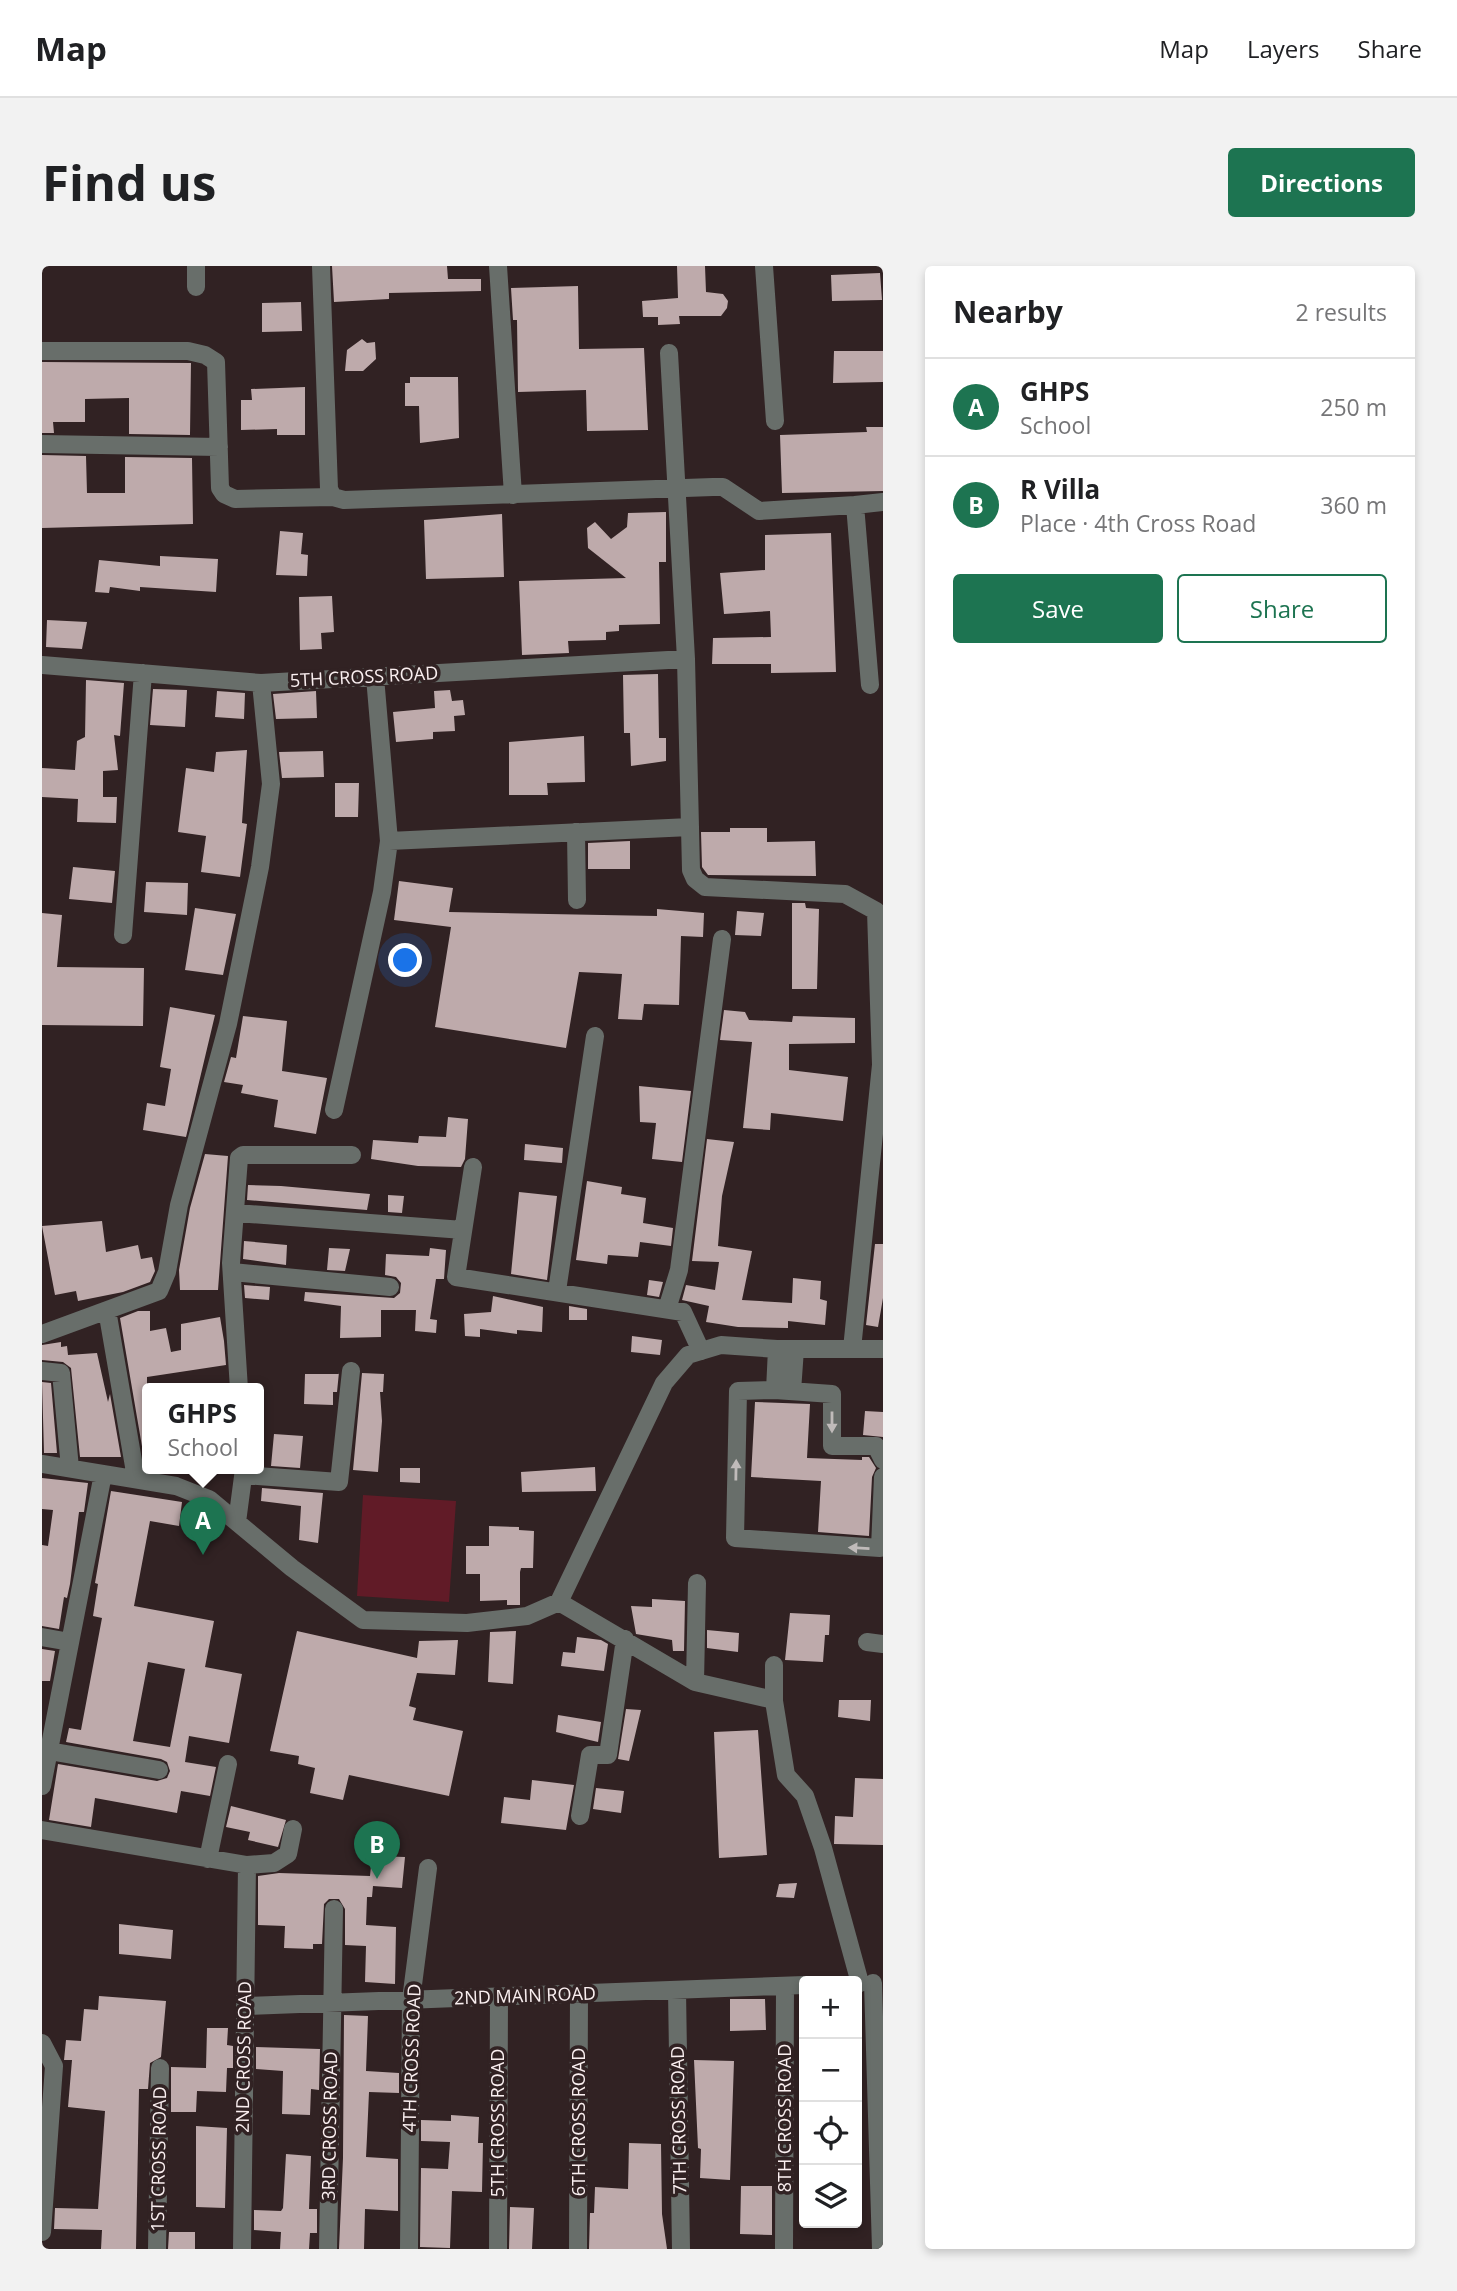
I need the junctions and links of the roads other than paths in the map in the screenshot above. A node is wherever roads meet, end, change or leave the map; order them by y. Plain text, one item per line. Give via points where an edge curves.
1 (196, 266) edge
2 (321, 266) edge
3 (498, 266) edge
4 (764, 266) edge
5 (196, 287) dead end
6 (42, 351) edge
7 (669, 353) dead end
8 (775, 421) dead end
9 (42, 443) edge
10 (219, 447) junction
11 (678, 488) junction
12 (513, 495) junction
13 (333, 497) junction
14 (883, 502) edge
15 (855, 505) junction
16 (686, 659) junction
17 (42, 665) edge
18 (143, 673) junction
19 (375, 677) junction
20 (261, 683) junction
21 (870, 685) dead end
22 (690, 827) junction
23 (576, 832) junction
24 (389, 841) junction
25 (577, 900) dead end
26 (880, 919) edge
27 (122, 934) dead end
28 (722, 939) dead end
29 (595, 1036) dead end
30 (882, 1065) edge
31 (334, 1110) dead end
32 (352, 1155) dead end
33 (473, 1167) dead end
34 (236, 1213) junction
35 (463, 1230) junction
36 (232, 1272) junction
37 (390, 1287) dead end
38 (557, 1291) junction
39 (667, 1309) junction
40 (107, 1310) junction
41 (42, 1334) edge
42 (786, 1349) junction
43 (852, 1349) junction
44 (883, 1349) edge
45 (701, 1351) junction
46 (42, 1371) edge
47 (351, 1371) dead end
48 (239, 1383) edge
49 (783, 1390) junction
50 (883, 1460) edge
51 (42, 1464) edge
52 (70, 1468) junction
53 (103, 1474) junction
54 (244, 1474) edge
55 (263, 1474) edge
56 (883, 1477) edge
57 (136, 1479) junction
58 (237, 1522) junction
59 (697, 1583) dead end
60 (559, 1602) junction
61 (42, 1637) edge
62 (625, 1639) junction
63 (70, 1642) junction
64 (775, 1665) dead end
65 (695, 1682) junction
66 (50, 1699) edge
67 (774, 1700) junction
68 (46, 1758) edge
69 (228, 1764) dead end
70 (159, 1770) dead end
71 (42, 1786) edge
72 (580, 1816) dead end
73 (293, 1829) dead end
74 (42, 1830) edge
75 (208, 1858) junction
76 (247, 1865) junction
77 (428, 1868) dead end
78 (334, 1909) dead end
79 (868, 1983) edge
80 (799, 1985) edge
81 (785, 1986) junction
82 (677, 1990) junction
83 (579, 1994) junction
84 (499, 1997) junction
85 (411, 2000) junction
86 (331, 2003) junction
87 (245, 2006) junction
88 (42, 2043) edge
89 (160, 2068) dead end
90 (42, 2232) edge
91 (157, 2249) edge
92 (242, 2249) edge
93 (328, 2249) edge
94 (409, 2249) edge
95 (498, 2249) edge
96 (578, 2249) edge
97 (681, 2249) edge
98 (784, 2249) edge
99 (881, 2249) edge

1 - 5 street
2 - 13 street via 329,489
3 - 12 street
4 - 8 street
6 - 10 street via 188,351 205,355 218,369
7 - 11 street
9 - 10 street
10 - 13 street via 220,488 235,499
11 - 12 street
11 - 15 street via 723,487 749,507 766,512
11 - 16 street
12 - 13 street
14 - 15 street
15 - 21 street
16 - 19 street, 5TH CROSS ROAD
16 - 22 street
17 - 18 street, 5TH CROSS ROAD
18 - 20 street, 5TH CROSS ROAD
18 - 27 street
19 - 20 street, 5TH CROSS ROAD
19 - 24 street
20 - 40 street via 271,784 260,867 239,978 179,1205 167,1272 159,1290
22 - 23 street
22 - 26 street via 691,870 705,887 845,894 876,911
23 - 24 street
23 - 25 street
24 - 31 street
26 - 30 street
28 - 39 street via 679,1270
29 - 38 street
30 - 43 street
32 - 34 street via 243,1155 237,1163
33 - 35 street
34 - 35 street
34 - 36 street
35 - 38 street via 456,1277
36 - 37 street
36 - 48 street
38 - 39 street
39 - 45 street via 683,1312
40 - 41 street
40 - 57 street
42 - 43 street
42 - 45 street via 721,1345
42 - 49 street
43 - 44 street
45 - 60 street via 688,1355 664,1383
46 - 52 street via 61,1373
47 - 55 street via 339,1482
49 -> 50 street via 832,1394 832,1446 876,1447
56 -> 49 street via 880,1548 735,1538 738,1391
51 - 52 street
52 - 53 street
53 - 57 street
53 - 63 street
54 - 58 street
57 - 58 street via 209,1499
58 - 60 street via 363,1620 467,1623 527,1616
59 - 65 street
60 - 62 street
61 - 63 street
62 - 65 street
62 - 72 street via 608,1755 590,1755
63 - 66 street
64 - 67 street
65 - 67 street
66 - 68 street
67 - 79 street via 786,1774 805,1796
68 - 70 street
68 - 71 street
69 - 75 street
73 - 76 street via 288,1854 274,1863
74 - 75 street
75 - 76 street
76 - 87 street, 2ND CROSS ROAD
77 - 85 street, 4TH CROSS ROAD
78 - 86 street, 3RD CROSS ROAD
79 - 99 street
80 - 81 street, 2ND MAIN ROAD
81 - 82 street, 2ND MAIN ROAD
81 - 98 street, 8TH CROSS ROAD
82 - 83 street, 2ND MAIN ROAD
82 - 97 street, 7TH CROSS ROAD
83 - 84 street, 2ND MAIN ROAD
83 - 96 street, 6TH CROSS ROAD
84 - 85 street, 2ND MAIN ROAD
84 - 95 street, 5TH CROSS ROAD
85 - 86 street, 2ND MAIN ROAD
85 - 94 street, 4TH CROSS ROAD
86 - 87 street, 2ND MAIN ROAD
86 - 93 street, 3RD CROSS ROAD
87 - 92 street, 2ND CROSS ROAD
88 - 90 street via 54,2066
89 - 91 street, 1ST CROSS ROAD

